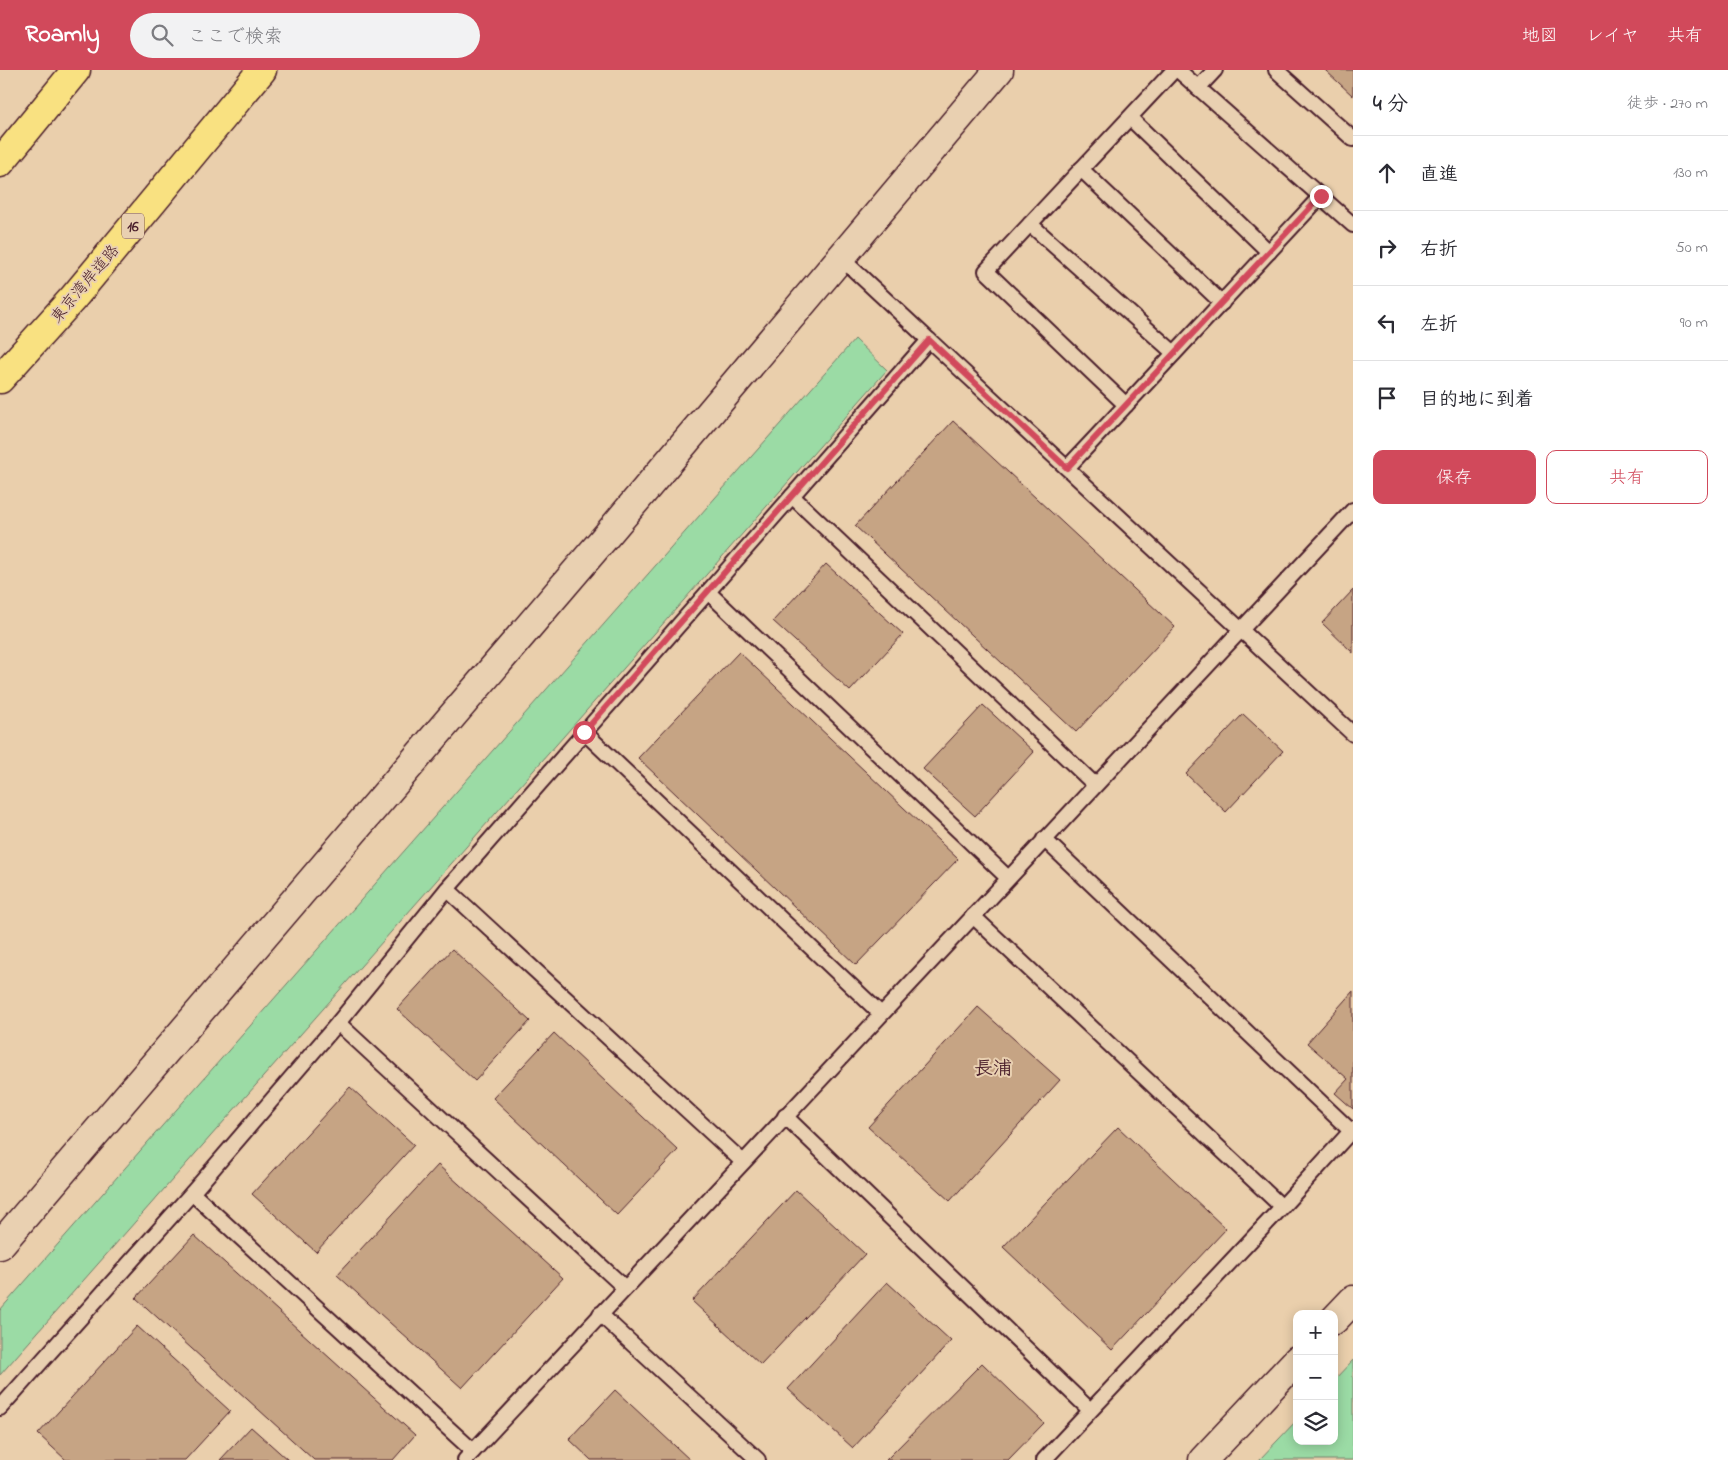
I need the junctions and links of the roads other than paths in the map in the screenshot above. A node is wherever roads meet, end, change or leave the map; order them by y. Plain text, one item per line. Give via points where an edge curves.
1 (76, 70) edge
2 (262, 70) edge
3 (999, 70) edge
4 (1176, 70) edge
5 (1215, 70) edge
6 (1276, 70) edge
7 (1198, 88) junction
8 (1130, 118) junction
9 (1353, 139) edge
10 (0, 163) edge
11 (1081, 169) junction
12 (1321, 196) junction
13 (1030, 224) junction
14 (1353, 226) edge
15 (1269, 252) junction
16 (840, 257) junction
17 (1222, 303) junction
18 (929, 340) junction
19 (1174, 353) junction
20 (0, 380) edge
21 (1126, 405) junction
22 (1067, 468) junction
23 (792, 496) junction
24 (1353, 510) edge
25 (708, 592) junction
26 (1241, 629) junction
27 (584, 732) junction
28 (1353, 734) edge
29 (1095, 785) junction
30 (1044, 839) junction
31 (1008, 878) junction
32 (447, 889) junction
33 (973, 916) junction
34 (881, 1014) junction
35 (338, 1023) junction
36 (785, 1116) junction
37 (1352, 1130) edge
38 (743, 1162) junction
39 (192, 1193) junction
40 (1282, 1207) junction
41 (0, 1245) edge
42 (625, 1288) junction
43 (1353, 1300) edge
44 (600, 1314) junction
45 (1338, 1316) edge
46 (1293, 1364) edge
47 (0, 1408) edge
48 (1090, 1410) junction
49 (469, 1455) edge
50 (758, 1460) edge
51 (1044, 1460) edge
52 (1203, 1460) edge

1 - 10 highway
2 - 20 highway, 東京湾岸道路 / 16 via 74,297
3 - 16 street
4 - 7 lane
4 - 8 lane
5 - 7 lane
6 - 9 lane
7 - 12 lane
8 - 11 lane
8 - 15 lane
11 - 13 lane
11 - 17 lane
12 - 14 lane
12 - 15 lane
13 - 19 lane
13 - 21 lane via 986,271
15 - 17 lane
16 - 18 lane
16 - 41 street via 594,551
17 - 19 lane
18 - 22 lane
18 - 23 lane
19 - 21 lane
21 - 22 lane
22 - 26 lane
23 - 25 lane
23 - 29 lane
24 - 26 lane
25 - 27 lane
25 - 31 lane
26 - 28 lane
26 - 29 lane
27 - 32 lane
27 - 34 lane
29 - 30 lane
30 - 31 lane
30 - 37 lane
31 - 33 lane
32 - 35 lane
32 - 38 lane
33 - 34 lane
33 - 40 lane
34 - 36 lane
35 - 39 lane
35 - 42 lane
36 - 38 lane
36 - 48 lane
37 - 40 lane
38 - 42 lane
39 - 47 lane
39 - 49 lane
40 - 48 lane
42 - 44 lane
43 - 45 street
44 - 49 lane
44 - 50 lane
46 - 52 street
48 - 51 lane

